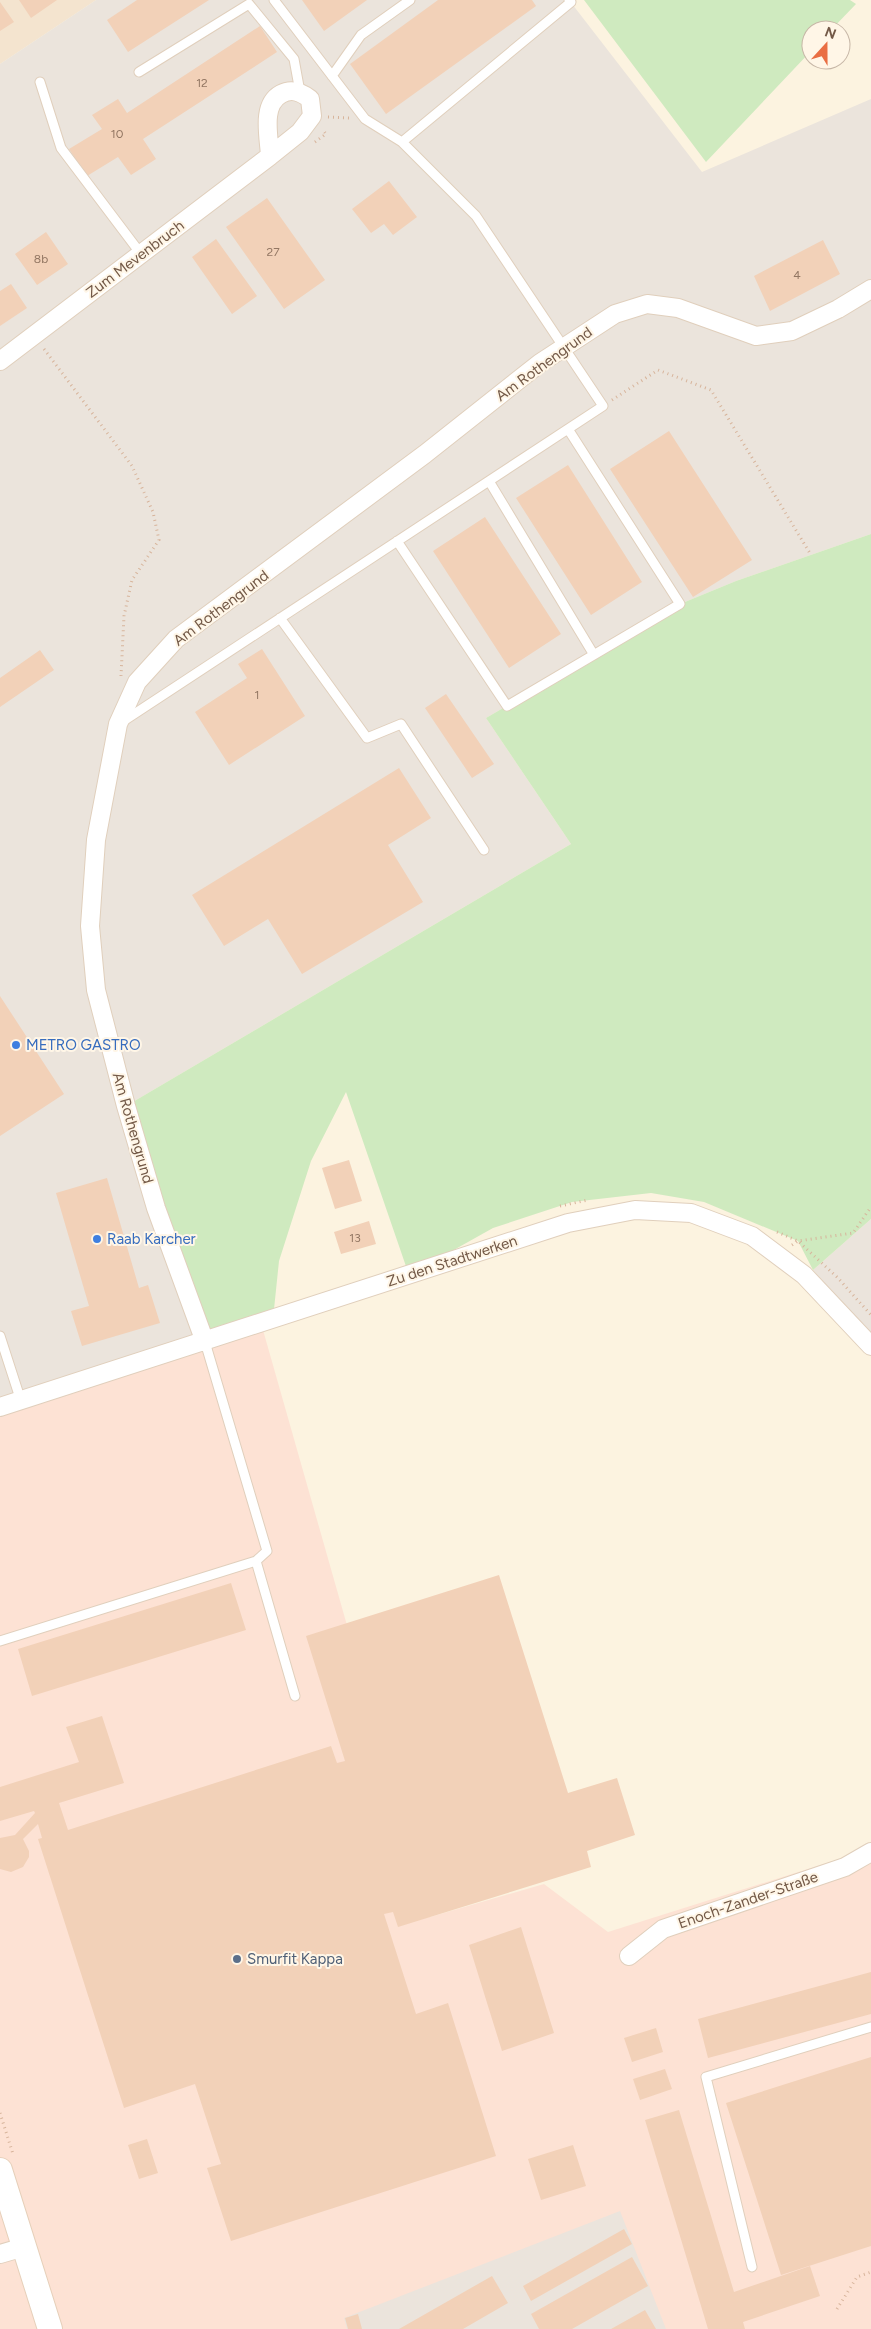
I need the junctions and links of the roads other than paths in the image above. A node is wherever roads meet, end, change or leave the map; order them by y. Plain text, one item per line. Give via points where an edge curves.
1 (274, 0) edge
2 (410, 0) edge
3 (569, 0) edge
4 (139, 72) dead end
5 (332, 76) junction
6 (40, 82) dead end
7 (300, 92) junction
8 (402, 142) junction
9 (270, 156) junction
10 (141, 254) junction
11 (871, 289) edge
12 (563, 346) junction
13 (0, 362) edge
14 (568, 429) junction
15 (488, 481) junction
16 (398, 541) junction
17 (280, 618) junction
18 (594, 655) junction
19 (118, 724) junction
20 (484, 850) dead end
21 (0, 1336) edge
22 (205, 1342) junction
23 (871, 1346) edge
24 (21, 1400) junction
25 (0, 1407) edge
26 (256, 1561) junction
27 (0, 1641) edge
28 (295, 1696) dead end
29 (871, 1852) edge
30 (629, 1956) dead end
31 (871, 2027) edge
32 (0, 2170) edge
33 (24, 2247) junction
34 (0, 2254) edge
35 (752, 2267) dead end
36 (50, 2329) edge

1 - 5 lane
2 - 5 lane via 361,35
3 - 8 lane via 571,2
4 - 7 lane via 249,4 294,58
5 - 8 lane via 366,119
6 - 10 lane via 60,148
7 - 9 street via 287,91 274,98 268,111
7 - 9 street, Zum Mevenbruch via 310,98 312,116 300,132
8 - 12 lane via 476,216
9 - 10 street, Zum Mevenbruch
10 - 13 street, Zum Mevenbruch
11 - 12 street, Am Rothengrund via 792,331 756,336 678,308 647,304 615,314
12 - 14 lane via 603,406
12 - 19 street, Am Rothengrund via 402,472 176,639 137,682
14 - 15 lane
14 - 18 lane via 680,604
15 - 16 lane
15 - 18 lane
16 - 17 lane
16 - 18 lane via 507,706
17 - 19 lane
17 - 20 lane via 367,738 401,724
19 - 22 street, Am Rothengrund via 96,840 90,926 96,990 153,1198
21 - 24 lane
22 - 23 street, Zu den Stadtwerken via 568,1224 635,1210 691,1213 752,1236 804,1275
22 - 24 street, Zu den Stadtwerken
22 - 26 lane via 267,1551
24 - 25 street, Zu den Stadtwerken
26 - 27 lane
26 - 28 lane
29 - 30 street, Enoch-Zander-Straße via 845,1867 663,1929
31 - 35 lane via 706,2076
32 - 33 main road
33 - 34 street
33 - 36 main road

